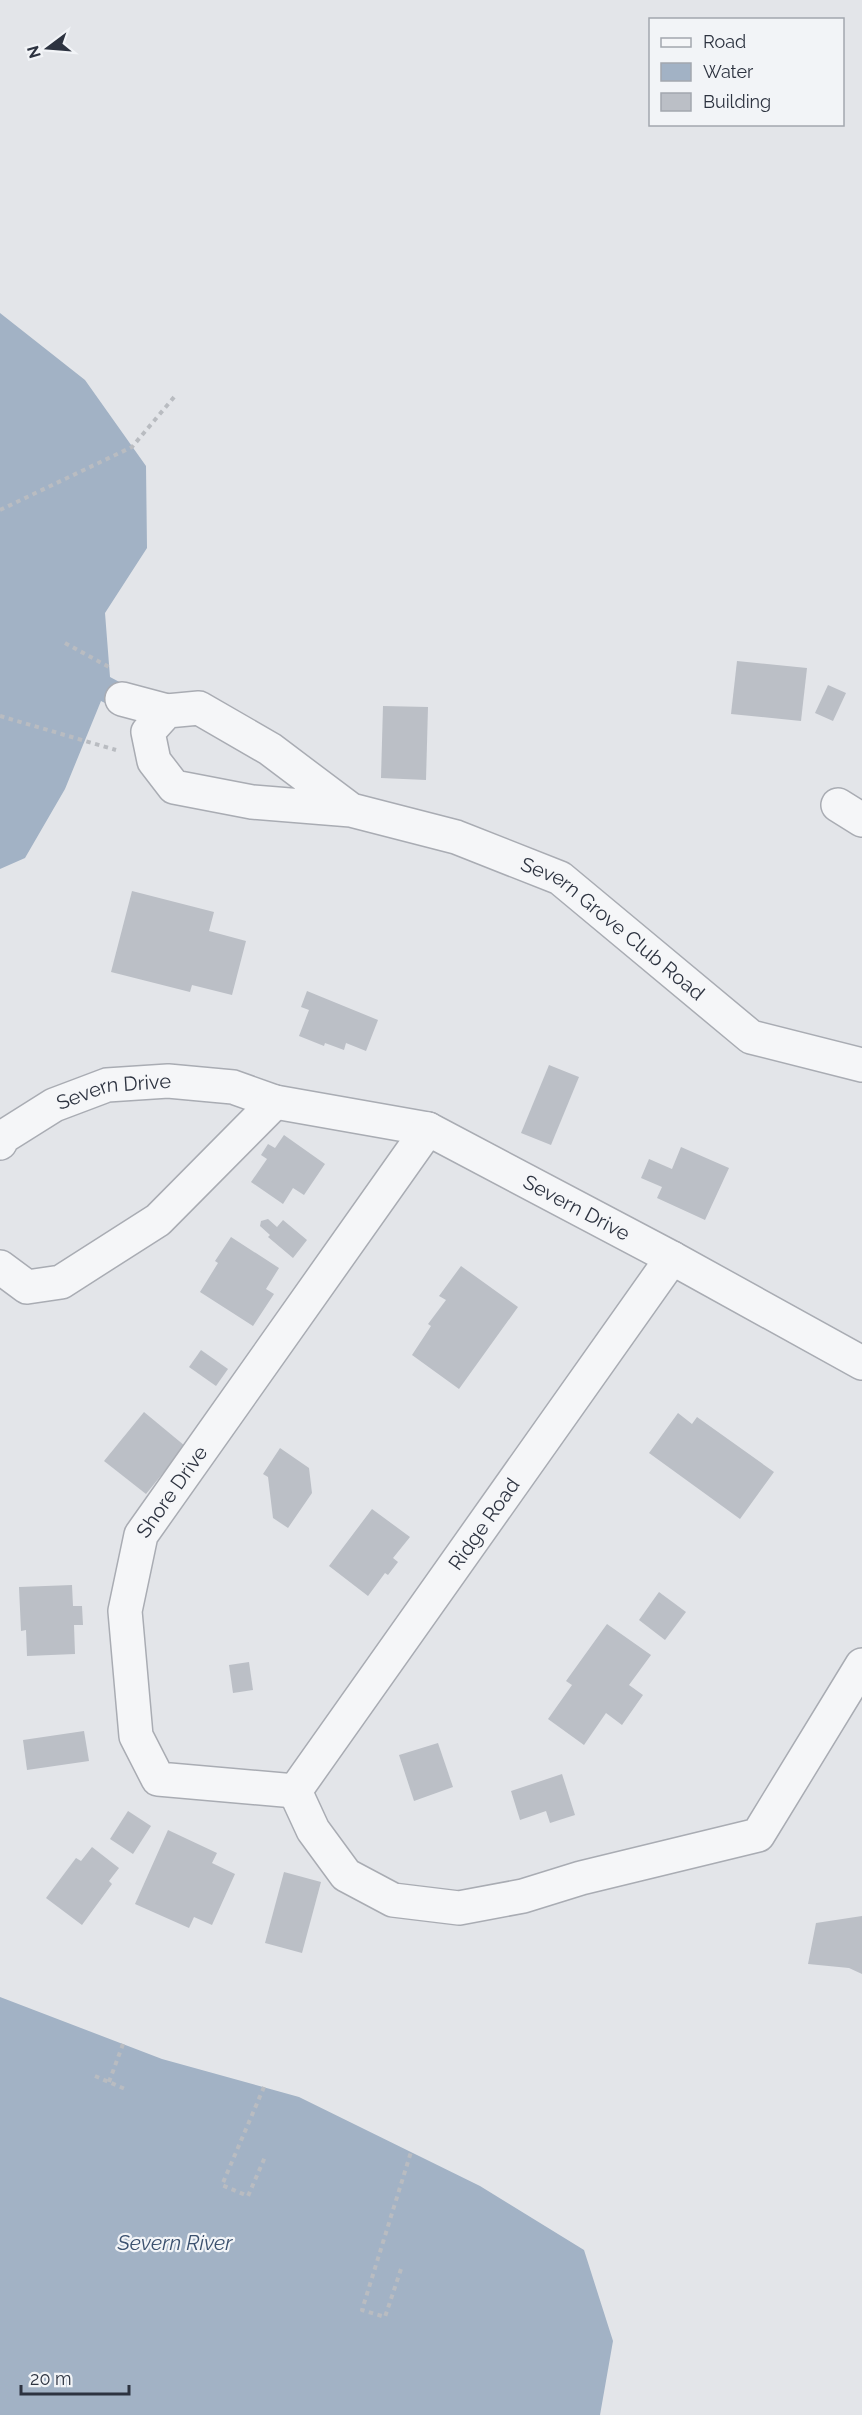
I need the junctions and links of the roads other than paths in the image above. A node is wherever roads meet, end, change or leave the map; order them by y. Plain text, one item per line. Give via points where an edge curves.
1 (122, 699) dead end
2 (168, 711) junction
3 (351, 810) junction
4 (862, 1065) edge
5 (274, 1102) junction
6 (428, 1129) junction
7 (0, 1143) edge
8 (672, 1258) junction
9 (0, 1267) edge
10 (862, 1363) edge
11 (862, 1665) edge
12 (295, 1791) junction

1 - 2 street
2 - 3 street via 199,708 270,749
2 - 3 street via 148,732 154,762 174,787 252,802
3 - 4 street, Severn Grove Club Road via 456,837 560,878 751,1037
5 - 6 street, Severn Drive
5 - 7 street, Severn Drive via 233,1087 168,1081 107,1085 54,1105 3,1137
5 - 9 street via 159,1220 87,1267 61,1282 27,1287
6 - 8 street, Severn Drive
6 - 12 street, Shore Drive via 141,1535 124,1611 136,1736 158,1779
8 - 10 street, Severn Drive
8 - 12 street, Ridge Road
11 - 12 street via 758,1835 523,1896 459,1908 393,1900 346,1875 313,1830

